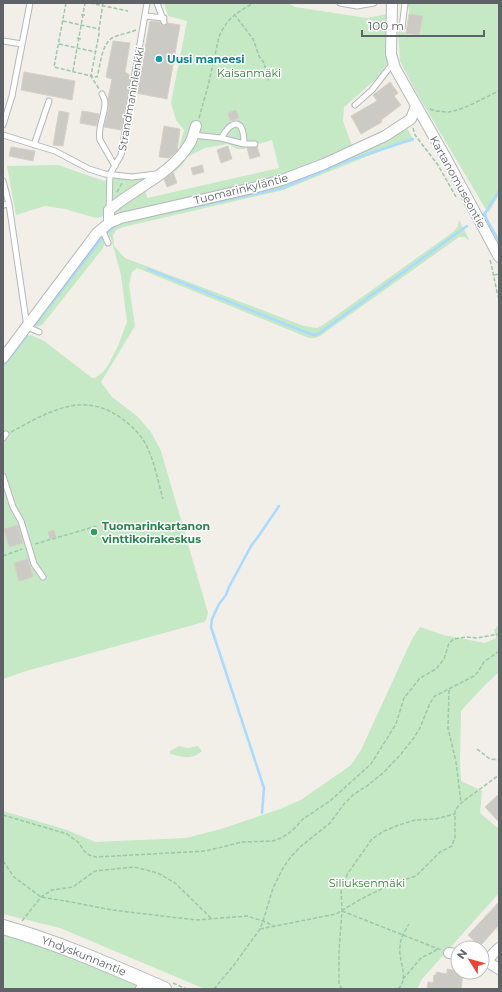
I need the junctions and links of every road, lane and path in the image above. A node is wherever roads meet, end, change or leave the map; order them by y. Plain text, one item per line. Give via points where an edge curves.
1 (30, 3) edge
2 (66, 3) edge
3 (85, 3) edge
4 (90, 3) edge
5 (147, 3) edge
6 (158, 3) edge
7 (254, 3) edge
8 (340, 3) edge
9 (374, 3) edge
10 (392, 3) edge
11 (404, 3) edge
12 (96, 4) edge
13 (103, 4) edge
14 (128, 11) dead end
15 (234, 14) junction
16 (145, 16) junction
17 (63, 21) junction
18 (81, 25) junction
19 (143, 27) junction
20 (402, 28) dead end
21 (99, 29) junction
22 (3, 41) edge
23 (22, 44) junction
24 (58, 44) junction
25 (77, 48) junction
26 (96, 52) junction
27 (394, 62) junction
28 (73, 71) junction
29 (91, 76) junction
30 (269, 82) dead end
31 (499, 90) edge
32 (102, 94) joint
33 (49, 101) dead end
34 (355, 105) dead end
35 (416, 106) junction
36 (411, 119) junction
37 (3, 125) edge
38 (194, 130) junction
39 (3, 135) edge
40 (221, 138) junction
41 (244, 144) junction
42 (255, 144) dead end
43 (34, 145) junction
44 (115, 166) junction
45 (162, 173) junction
46 (110, 174) junction
47 (3, 181) edge
48 (457, 200) dead end
49 (9, 204) junction
50 (3, 205) edge
51 (109, 210) junction
52 (105, 226) junction
53 (108, 243) dead end
54 (488, 255) dead end
55 (499, 257) edge
56 (499, 274) edge
57 (494, 275) junction
58 (499, 299) edge
59 (27, 327) junction
60 (38, 332) dead end
61 (3, 358) edge
62 (5, 436) edge
63 (3, 476) edge
64 (163, 498) dead end
65 (96, 526) dead end
66 (29, 547) junction
67 (3, 556) edge
68 (43, 577) dead end
69 (499, 634) edge
70 (499, 651) edge
71 (449, 690) junction
72 (477, 749) dead end
73 (499, 760) edge
74 (499, 775) edge
75 (461, 803) junction
76 (455, 814) junction
77 (3, 815) edge
78 (3, 861) edge
79 (40, 897) junction
80 (342, 911) junction
81 (212, 919) junction
82 (263, 921) junction
83 (21, 922) dead end
84 (409, 924) dead end
85 (274, 926) junction
86 (3, 927) edge
87 (260, 929) junction
88 (402, 935) junction
89 (437, 948) junction
90 (499, 948) edge
91 (450, 952) edge
92 (490, 956) edge
93 (490, 964) edge
94 (499, 969) edge
95 (403, 979) junction
96 (141, 984) edge
97 (400, 988) edge
98 (164, 989) edge
99 (214, 989) edge
100 (342, 989) edge

1 - 23 lane
2 - 17 path
3 - 18 path
4 - 12 path
5 - 16 lane, Strandmaninlenkki
6 - 16 lane via 164,20
7 - 15 path
8 - 9 lane via 357,6
10 - 27 street via 391,54
11 - 20 lane
12 - 13 path
13 - 14 path
13 - 21 path
15 - 30 path via 253,39
15 - 38 path via 218,37 208,86
16 - 19 lane, Strandmaninlenkki
17 - 18 path
17 - 24 path
18 - 21 path
18 - 25 path
19 - 29 path via 109,40 104,46 97,77
19 - 44 lane, Strandmaninlenkki via 121,155
21 - 26 path
22 - 23 lane
23 - 37 lane via 12,96
24 - 25 path
24 - 28 path via 54,67
25 - 26 path
25 - 28 path
26 - 29 path
27 - 34 lane via 375,87
27 - 35 street
28 - 29 path
29 - 32 path
31 - 35 path via 470,105 447,112
32 - 44 lane via 105,102 99,136
33 - 43 lane
35 - 36 street
35 - 55 street, Kartanomuseontie
36 - 48 path via 415,135 438,165
36 - 52 street, Tuomarinkyläntie via 378,139 282,180 121,218
38 - 40 lane
38 - 45 street via 190,143 172,166
39 - 43 lane
40 - 41 lane
40 - 41 lane via 229,126 237,125 243,131
41 - 42 lane
43 - 46 lane via 55,151 89,169
44 - 46 lane, Strandmaninlenkki
45 - 46 lane via 132,177
45 - 51 street
46 - 51 lane
47 - 49 lane
49 - 50 lane
49 - 59 lane
51 - 52 street
52 - 53 lane
52 - 59 street
54 - 57 path
56 - 57 path
57 - 58 path via 494,285
59 - 60 lane
59 - 61 street
62 - 64 path via 56,410 72,405 88,404 110,412 132,427 144,441
63 - 66 lane
65 - 66 path
66 - 67 path
66 - 68 lane via 34,564
69 - 77 path via 454,639 449,643 444,659 436,669 420,678 404,698 396,724 371,764 330,801 281,838 273,841 242,842 206,851 96,857 89,855 80,843 67,834
70 - 71 path via 484,662 474,676
71 - 75 path via 448,728 456,762
71 - 82 path via 433,699 420,728 400,754 382,773 354,794 330,823 290,858 273,888
72 - 73 path via 490,759
74 - 75 path
75 - 76 path
76 - 80 path via 455,837 452,846 440,852 416,876 394,883
76 - 80 path via 399,825 372,839 341,887
78 - 79 path via 14,877
79 - 81 path via 119,911 196,920
79 - 81 path via 52,890 73,887 95,871 134,867 158,873 175,883
79 - 83 path
80 - 85 path via 330,916
80 - 88 path
80 - 100 path via 339,984
81 - 82 path via 247,916
82 - 85 path
82 - 87 path
84 - 88 path
85 - 87 path
86 - 96 main road, Yhdyskunnantie via 99,960
87 - 99 path
88 - 89 path
88 - 95 path via 399,948
89 - 91 path
89 - 95 path via 421,958
90 - 92 street
93 - 94 street
95 - 97 path
96 - 98 main road, Yhdyskunnantie

